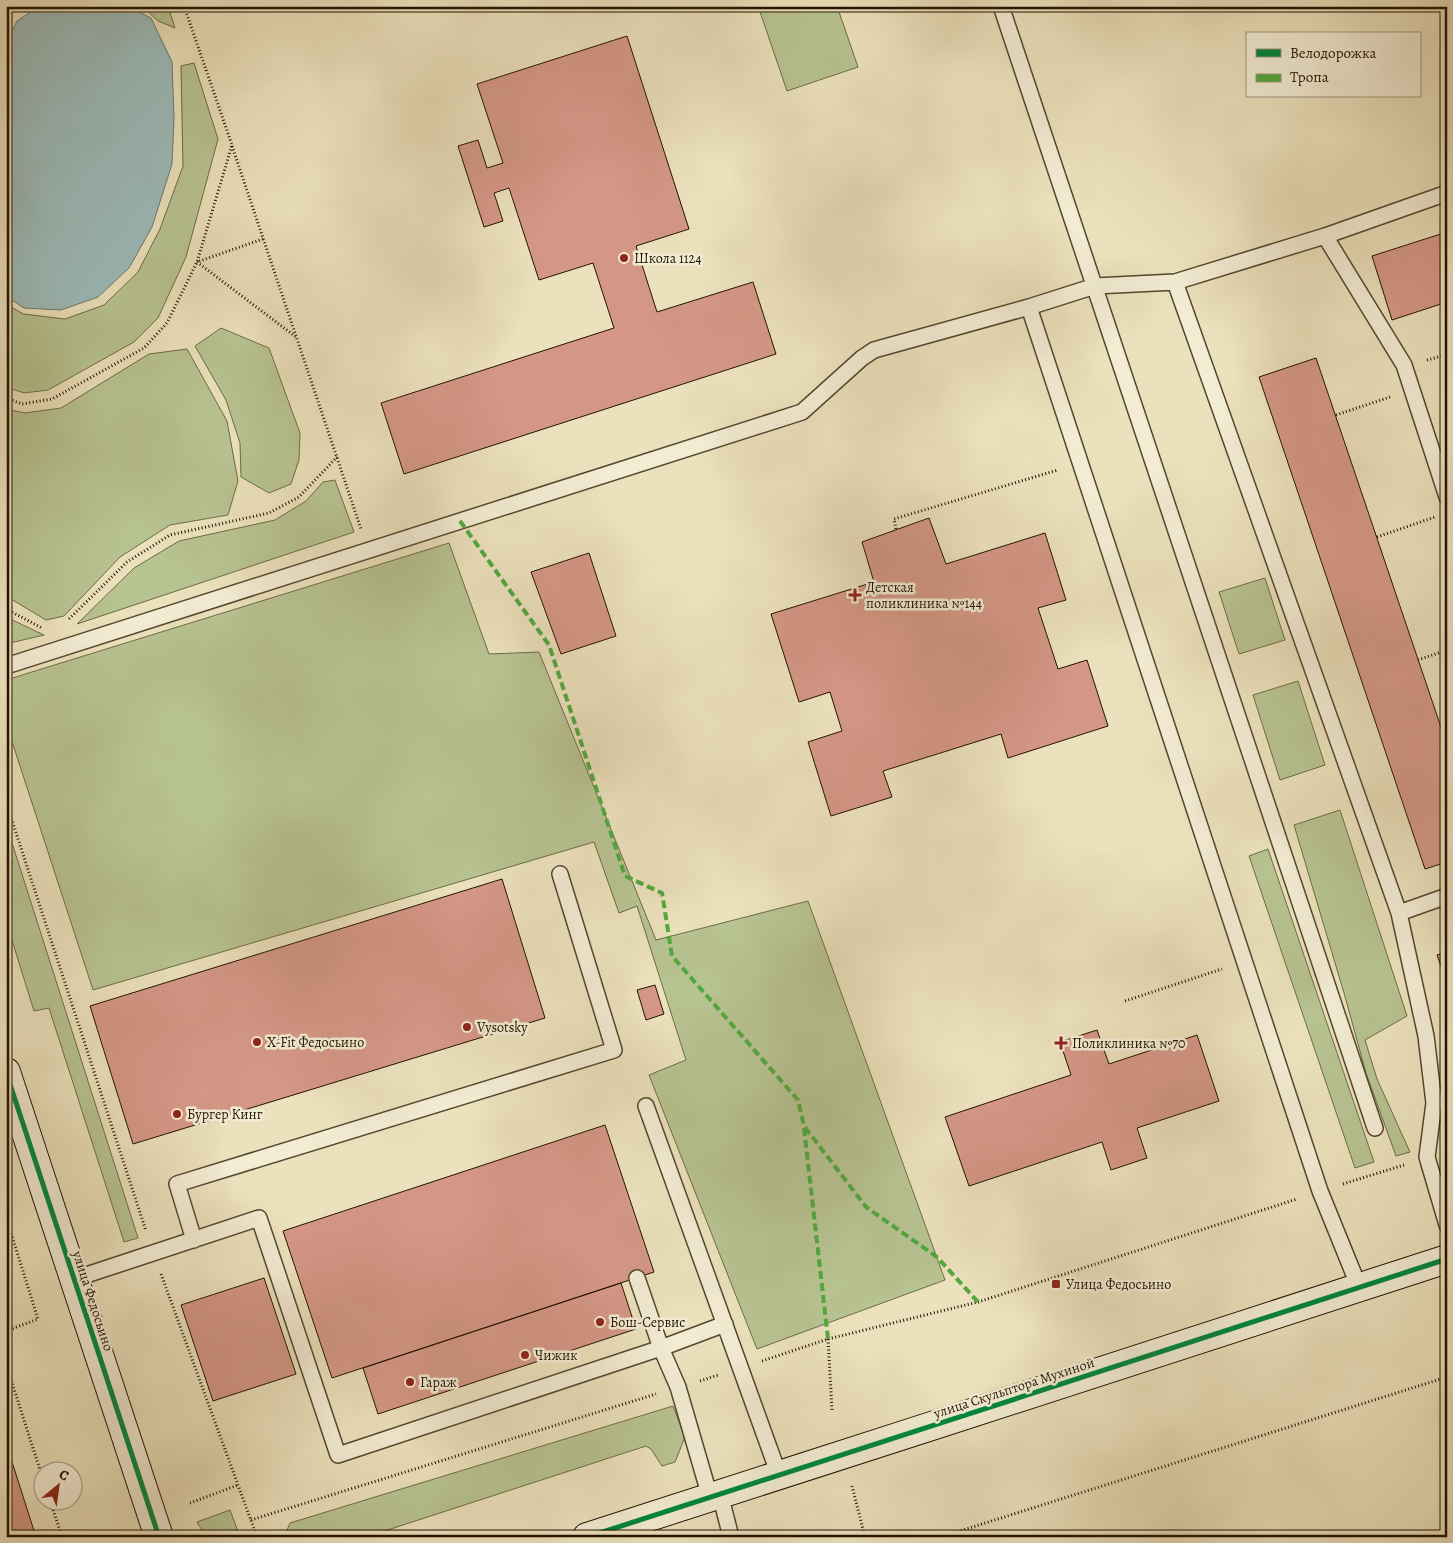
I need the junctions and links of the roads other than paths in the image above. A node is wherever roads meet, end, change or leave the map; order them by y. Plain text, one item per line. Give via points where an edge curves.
1 (1001, 6) edge
2 (1447, 194) edge
3 (1325, 236) junction
4 (1175, 282) junction
5 (1095, 286) junction
6 (1029, 307) junction
7 (1447, 498) edge
8 (6, 666) edge
9 (560, 874) dead end
10 (1447, 896) edge
11 (1399, 914) junction
12 (6, 1072) edge
13 (646, 1106) dead end
14 (1375, 1128) dead end
15 (1447, 1225) edge
16 (194, 1240) junction
17 (1447, 1259) edge
18 (638, 1278) dead end
19 (74, 1279) junction
20 (1359, 1287) junction
21 (725, 1324) junction
22 (661, 1348) junction
23 (779, 1475) junction
24 (715, 1496) junction
25 (159, 1537) edge
26 (587, 1537) edge
27 (731, 1537) edge

1 - 5 lane
2 - 3 lane
3 - 4 lane
3 - 7 lane via 1404,365
4 - 5 lane
4 - 11 lane
5 - 6 lane
5 - 14 lane
6 - 8 lane via 874,350 802,412
6 - 20 lane via 1320,1191
9 - 16 lane via 614,1050 177,1184
10 - 11 lane
11 - 15 lane via 1426,1036 1434,1103 1427,1157
12 - 19 street, улица Федосьино
13 - 21 lane
16 - 19 lane
16 - 22 lane via 259,1218 338,1455
17 - 20 street, улица Скульптора Мухиной
18 - 22 lane
19 - 25 street, улица Федосьино
20 - 23 street, улица Скульптора Мухиной
21 - 22 lane
21 - 23 lane
22 - 24 lane
23 - 24 street, улица Скульптора Мухиной
24 - 26 street, улица Скульптора Мухиной
24 - 27 lane

